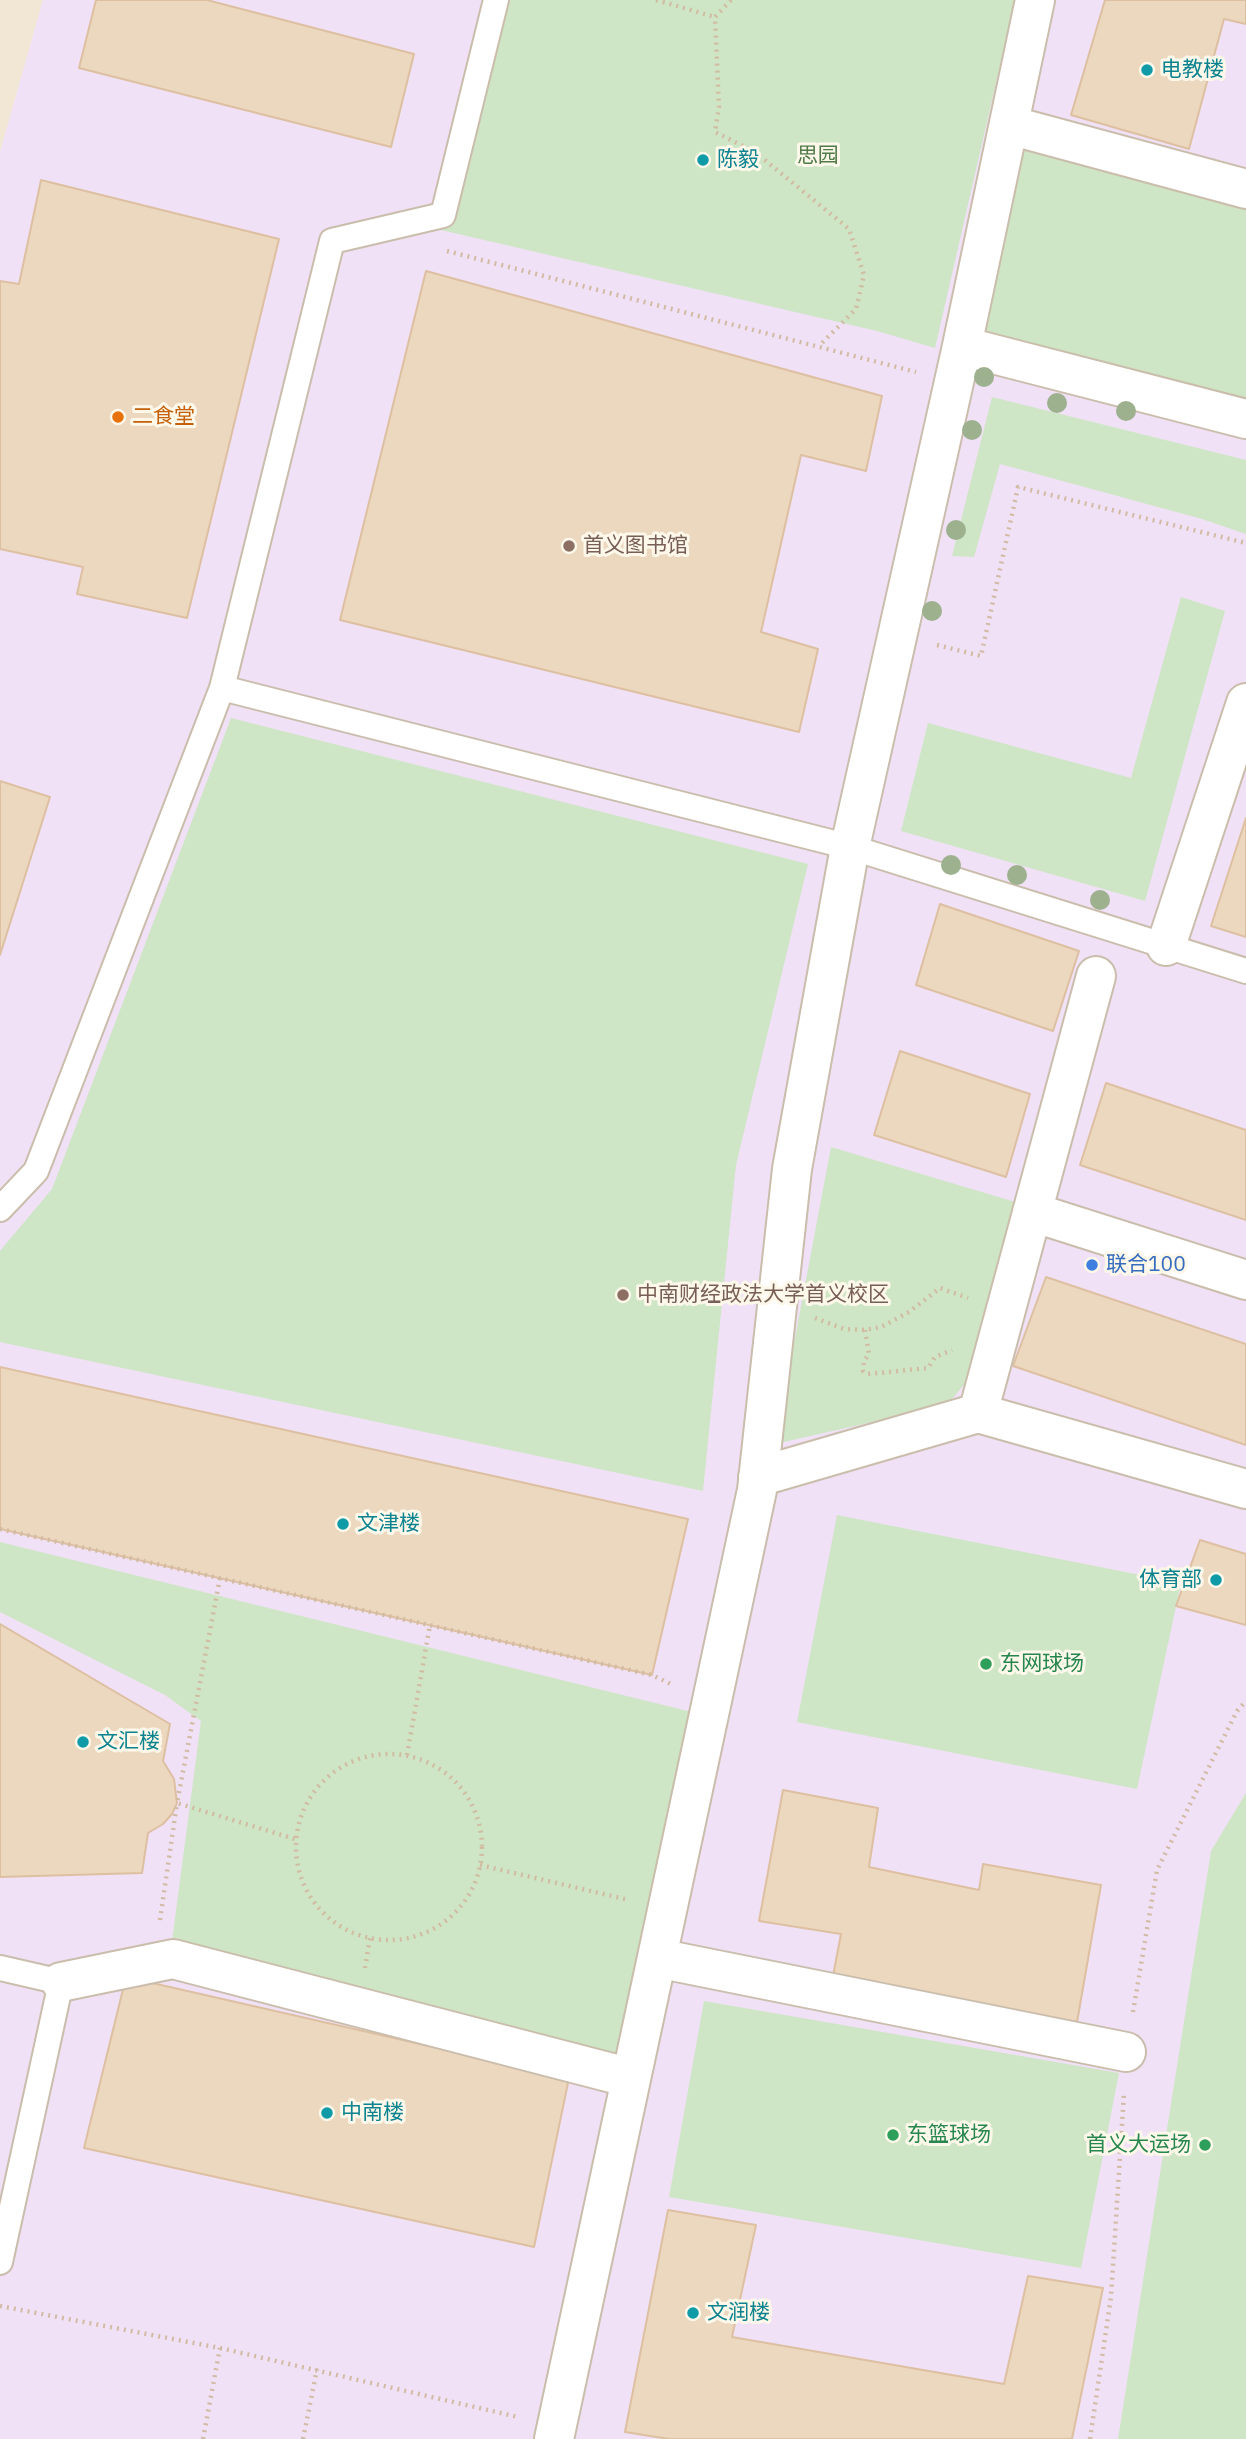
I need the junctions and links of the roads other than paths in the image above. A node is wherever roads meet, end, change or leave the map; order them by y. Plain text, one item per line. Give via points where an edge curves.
1 (496, 0) edge
2 (1035, 0) edge
3 (1009, 125) junction
4 (1246, 188) edge
5 (958, 364) junction
6 (1246, 419) edge
7 (222, 688) junction
8 (1246, 703) edge
9 (850, 847) junction
10 (1166, 946) junction
11 (1246, 971) edge
12 (1096, 976) dead end
13 (0, 1209) edge
14 (1032, 1212) junction
15 (1246, 1280) edge
16 (978, 1413) junction
17 (758, 1477) junction
18 (1246, 1489) edge
19 (657, 1958) junction
20 (0, 1968) edge
21 (61, 1982) junction
22 (1126, 2052) dead end
23 (631, 2078) junction
24 (0, 2262) edge
25 (555, 2432) edge

1 - 7 lane via 443,215 332,241
2 - 3 street
3 - 4 street
3 - 5 street
5 - 6 street
5 - 9 street
7 - 9 lane
7 - 13 lane via 36,1171
8 - 10 street
9 - 10 lane
9 - 17 street via 793,1169
10 - 11 lane
12 - 14 street
14 - 15 street
14 - 16 street
16 - 17 street
16 - 18 street
17 - 19 street
19 - 22 street
19 - 23 street
20 - 21 lane
21 - 23 street via 173,1959
21 - 24 lane
23 - 25 street

